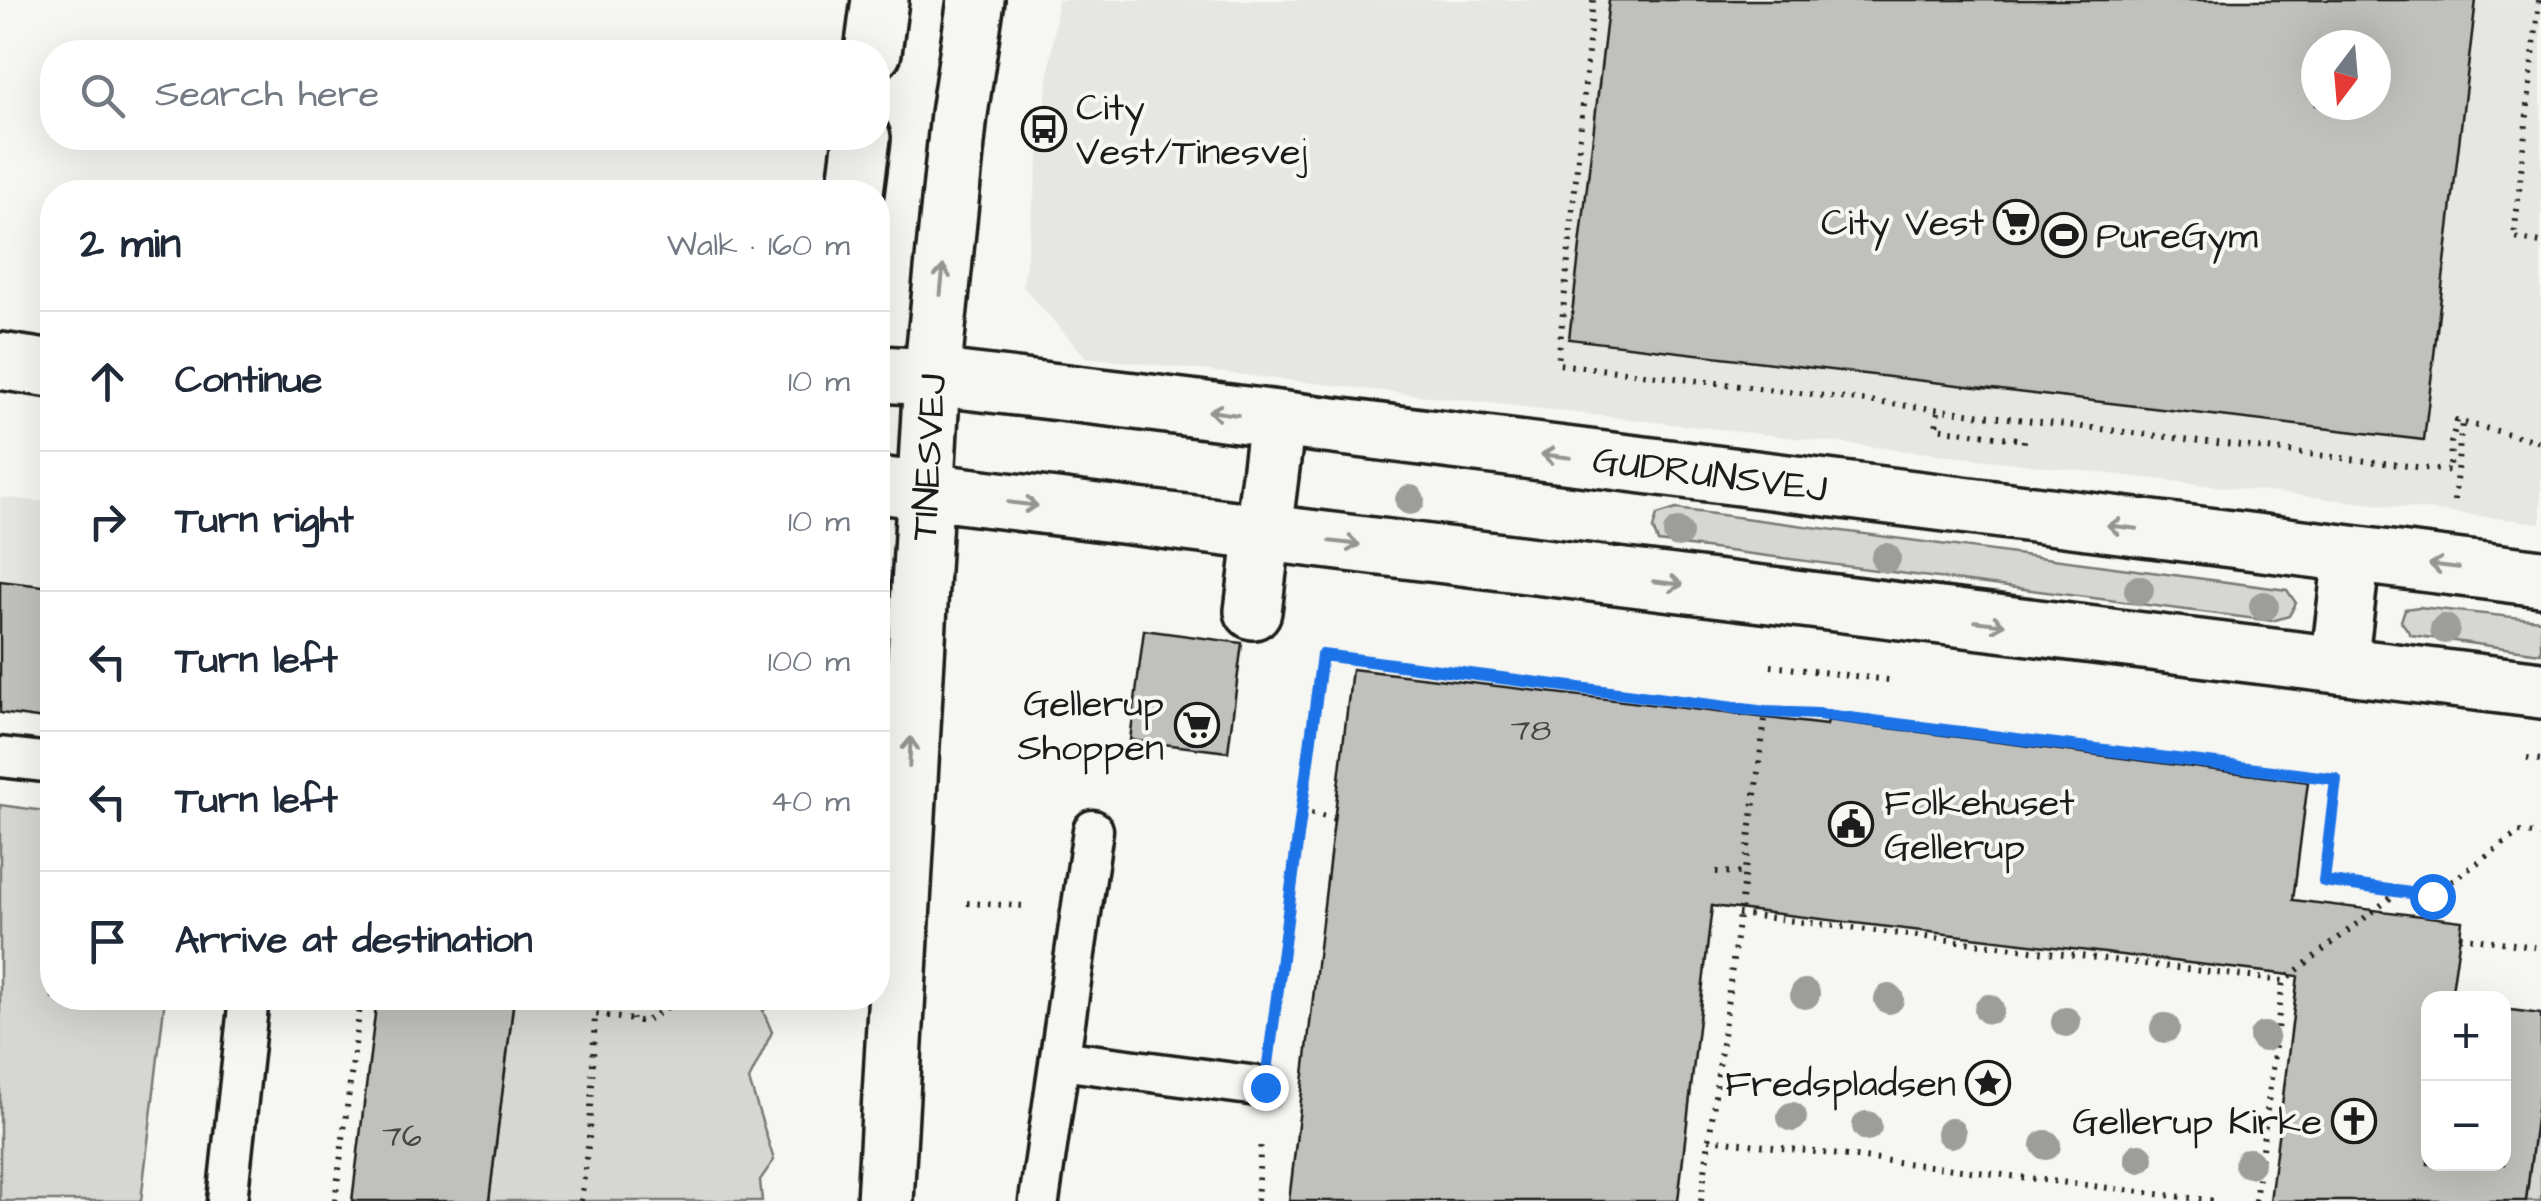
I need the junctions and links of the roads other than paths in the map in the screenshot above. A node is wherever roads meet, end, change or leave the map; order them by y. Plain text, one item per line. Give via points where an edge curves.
1 (880, 0) edge
2 (976, 0) edge
3 (875, 40) edge
4 (860, 150) edge
5 (857, 180) edge
6 (0, 360) edge
7 (40, 360) edge
8 (40, 367) edge
9 (890, 375) edge
10 (932, 378) junction
11 (1277, 420) junction
12 (902, 489) edge
13 (1263, 533) junction
14 (2352, 555) junction
15 (2541, 578) edge
16 (1253, 611) dead end
17 (2339, 665) junction
18 (2541, 690) edge
19 (0, 757) edge
20 (40, 762) edge
21 (1093, 830) dead end
22 (248, 1010) edge
23 (882, 1010) edge
24 (1060, 1060) junction
25 (1265, 1087) road end
26 (890, 1094) junction
27 (227, 1201) edge
28 (885, 1201) edge
29 (1038, 1201) edge

1 - 3 street
10 -> 2 street, TINESVEJ
4 - 5 street
6 - 7 street
6 - 8 street
9 - 10 street, GUDRUNSVEJ
11 -> 10 street, GUDRUNSVEJ
10 - 12 street, TINESVEJ
11 - 13 street
14 -> 11 street, GUDRUNSVEJ
12 -> 13 street
26 -> 12 street, TINESVEJ via 901,900
13 - 16 street
13 -> 17 street
15 -> 14 street, GUDRUNSVEJ
14 - 17 street
17 - 18 street
19 - 20 lane
21 - 24 lane
22 - 27 lane
23 - 26 street, TINESVEJ
24 - 25 lane
24 - 29 lane
26 - 28 street, TINESVEJ

